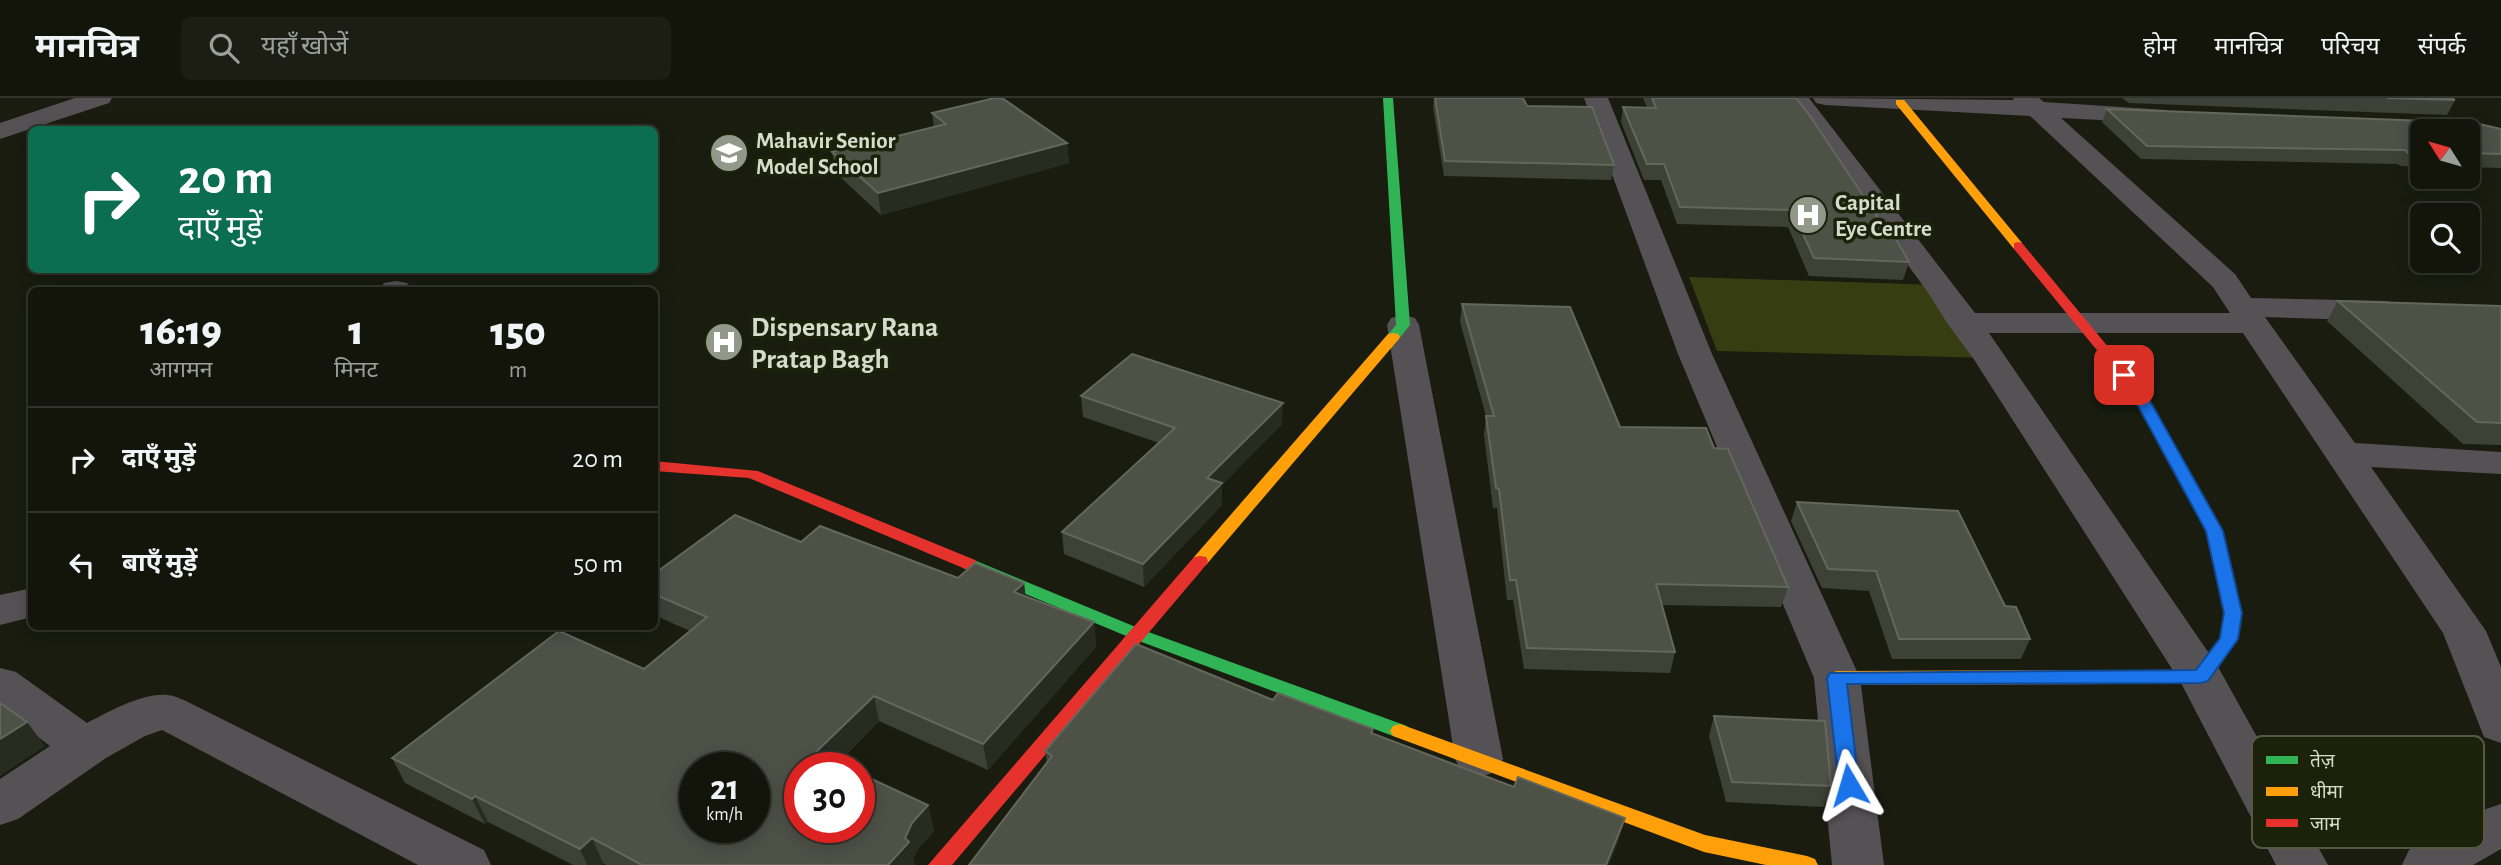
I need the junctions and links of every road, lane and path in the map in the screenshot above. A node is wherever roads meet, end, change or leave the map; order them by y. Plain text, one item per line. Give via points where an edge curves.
1 (100, 98) edge
2 (1388, 98) edge
3 (1596, 98) edge
4 (1796, 98) edge
5 (1825, 98) edge
6 (1900, 102) junction
7 (2032, 104) edge
8 (2176, 115) edge
9 (0, 131) edge
10 (2419, 312) edge
11 (2247, 315) junction
12 (1964, 323) junction
13 (2081, 323) junction
14 (1403, 325) junction
15 (2342, 454) junction
16 (2501, 463) edge
17 (658, 466) edge
18 (28, 603) edge
19 (0, 610) edge
20 (1137, 634) junction
21 (2201, 677) junction
22 (1837, 678) junction
23 (2492, 680) edge
24 (0, 684) edge
25 (2501, 725) edge
26 (87, 748) junction
27 (1479, 759) junction
28 (2252, 772) edge
29 (0, 805) edge
30 (2501, 824) edge
31 (2484, 834) edge
32 (2293, 848) edge
33 (2458, 848) edge
34 (1788, 864) edge
35 (465, 865) edge
36 (939, 865) edge
37 (1858, 865) edge
38 (2302, 865) edge
39 (2428, 865) edge

1 - 9 street
2 - 14 street
3 - 22 street via 1695,354
4 - 12 street
5 - 6 street
6 - 7 street
6 - 13 street
7 - 8 street
7 - 11 street via 2224,281
10 - 11 street
11 - 13 street
11 - 15 street
12 - 13 street
12 - 21 street
13 - 21 street via 2138,392 2215,531 2233,613 2229,639
14 - 20 street
14 - 27 street
15 - 16 street
15 - 23 street via 2464,631
17 - 20 street via 752,474
18 - 19 street
20 - 27 street
20 - 36 street
21 - 22 street
21 - 28 street
22 - 37 street
23 - 25 street
24 - 26 street
26 - 29 street
26 - 35 street via 133,720 167,712
27 - 34 street via 1704,843
30 - 31 street
32 - 38 street
33 - 39 street

